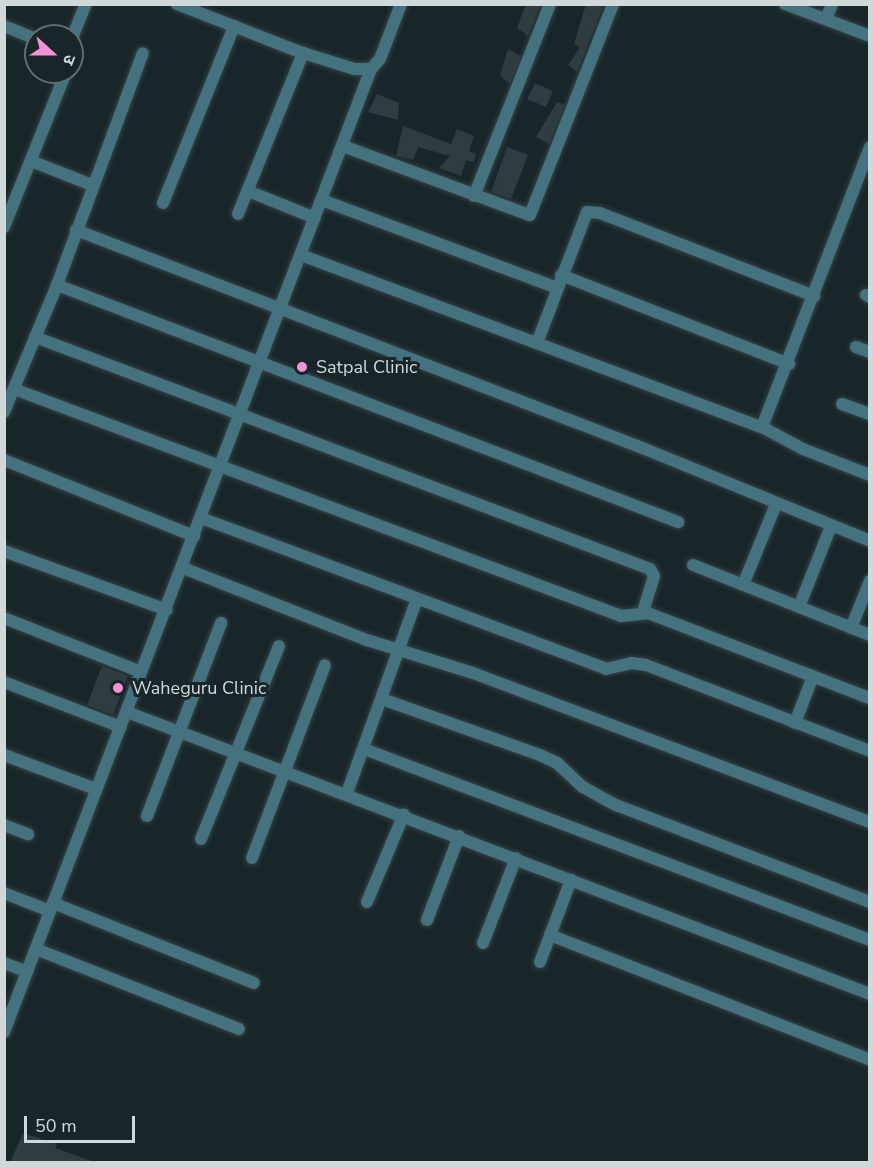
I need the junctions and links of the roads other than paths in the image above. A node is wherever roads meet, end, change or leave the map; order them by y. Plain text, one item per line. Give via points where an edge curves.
1 (86, 4) edge
2 (177, 4) edge
3 (401, 4) edge
4 (550, 4) edge
5 (613, 4) edge
6 (785, 4) edge
7 (832, 4) edge
8 (826, 19) junction
9 (78, 24) edge
10 (234, 26) junction
11 (4, 27) edge
12 (24, 34) edge
13 (870, 36) edge
14 (142, 53) dead end
15 (303, 53) junction
16 (370, 69) junction
17 (61, 84) edge
18 (343, 146) junction
19 (870, 147) edge
20 (31, 161) junction
21 (92, 185) junction
22 (248, 191) junction
23 (474, 196) junction
24 (322, 200) junction
25 (163, 203) dead end
26 (238, 214) dead end
27 (315, 218) junction
28 (4, 227) edge
29 (76, 230) junction
30 (301, 255) junction
31 (561, 275) junction
32 (57, 285) junction
33 (557, 288) junction
34 (814, 296) junction
35 (281, 308) junction
36 (35, 337) junction
37 (537, 343) junction
38 (856, 347) dead end
39 (870, 352) edge
40 (261, 362) junction
41 (789, 364) junction
42 (14, 389) junction
43 (842, 404) dead end
44 (4, 412) edge
45 (240, 412) junction
46 (870, 414) edge
47 (762, 427) junction
48 (4, 460) edge
49 (220, 468) junction
50 (870, 476) edge
51 (776, 504) junction
52 (201, 518) junction
53 (678, 522) dead end
54 (831, 526) junction
55 (194, 536) junction
56 (870, 541) edge
57 (4, 551) edge
58 (693, 566) dead end
59 (183, 568) junction
60 (870, 581) edge
61 (743, 585) junction
62 (417, 599) junction
63 (799, 607) junction
64 (167, 610) junction
65 (643, 612) junction
66 (4, 618) edge
67 (221, 623) dead end
68 (851, 628) junction
69 (870, 635) edge
70 (279, 646) dead end
71 (397, 650) junction
72 (325, 665) dead end
73 (141, 672) junction
74 (813, 676) junction
75 (4, 682) edge
76 (870, 698) edge
77 (382, 699) junction
78 (127, 712) junction
79 (795, 723) junction
80 (121, 728) junction
81 (180, 732) junction
82 (364, 748) junction
83 (870, 751) edge
84 (235, 752) junction
85 (4, 755) edge
86 (285, 770) junction
87 (96, 789) junction
88 (347, 793) junction
89 (404, 814) junction
90 (147, 816) dead end
91 (870, 822) edge
92 (4, 825) edge
93 (28, 834) dead end
94 (459, 836) junction
95 (201, 839) dead end
96 (252, 858) dead end
97 (516, 858) junction
98 (571, 880) junction
99 (4, 893) edge
100 (367, 902) dead end
101 (870, 902) edge
102 (52, 907) junction
103 (427, 920) dead end
104 (550, 935) junction
105 (870, 940) edge
106 (483, 943) dead end
107 (36, 949) junction
108 (540, 962) dead end
109 (4, 963) edge
110 (27, 972) junction
111 (255, 983) dead end
112 (870, 994) edge
113 (238, 1029) dead end
114 (4, 1032) edge
115 (870, 1060) edge

1 - 9 street
2 - 10 street
3 - 16 street via 380,59
4 - 23 street
5 - 23 street via 534,210 525,215
6 - 8 street
7 - 8 street
8 - 13 street
10 - 15 street
10 - 25 street
11 - 12 street
14 - 21 street
15 - 16 street via 354,69
15 - 22 street
16 - 18 street
17 - 20 street
18 - 23 street
18 - 24 street
19 - 34 street
20 - 21 street
20 - 28 street
21 - 29 street
22 - 26 street
22 - 27 street
24 - 27 street
24 - 33 street
27 - 30 street
29 - 32 street
29 - 35 street
30 - 35 street
30 - 37 street
31 - 33 street
31 - 34 street via 582,217 593,212
31 - 41 street
32 - 36 street
32 - 40 street
33 - 37 street
34 - 41 street
35 - 40 street
35 - 51 street via 685,464
36 - 42 street
36 - 45 street
37 - 47 street
38 - 39 street
40 - 45 street
40 - 53 street
41 - 47 street
42 - 44 street
42 - 49 street
43 - 46 street
45 - 49 street
45 - 65 street via 650,569 654,576
47 - 50 street via 802,449
48 - 55 street
49 - 52 street
49 - 65 street via 389,527 621,616 628,618
51 - 54 street
51 - 61 street
52 - 55 street
52 - 62 street
54 - 56 street
54 - 63 street
55 - 59 street
57 - 64 street
58 - 61 street
59 - 64 street
59 - 71 street
60 - 68 street
61 - 63 street
62 - 71 street
62 - 79 street via 606,669 632,663 646,665
63 - 68 street
64 - 73 street
65 - 74 street
66 - 73 street
67 - 81 street
68 - 69 street
70 - 84 street
71 - 77 street
71 - 91 street via 589,715
72 - 86 street
73 - 78 street
74 - 76 street
74 - 79 street
75 - 80 street
77 - 82 street
77 - 101 street via 540,755 556,763 583,787 616,805
78 - 80 street
78 - 81 street
79 - 83 street
80 - 87 street
81 - 84 street
81 - 90 street
82 - 88 street
82 - 105 street
84 - 86 street
84 - 95 street
85 - 87 street
86 - 88 street
86 - 96 street
87 - 102 street
88 - 89 street
89 - 94 street
89 - 100 street
92 - 93 street
94 - 97 street
94 - 103 street
97 - 98 street
97 - 106 street
98 - 104 street
98 - 112 street
99 - 102 street
102 - 107 street
102 - 111 street
104 - 108 street
104 - 115 street
107 - 110 street
107 - 113 street
109 - 110 street
110 - 114 street

